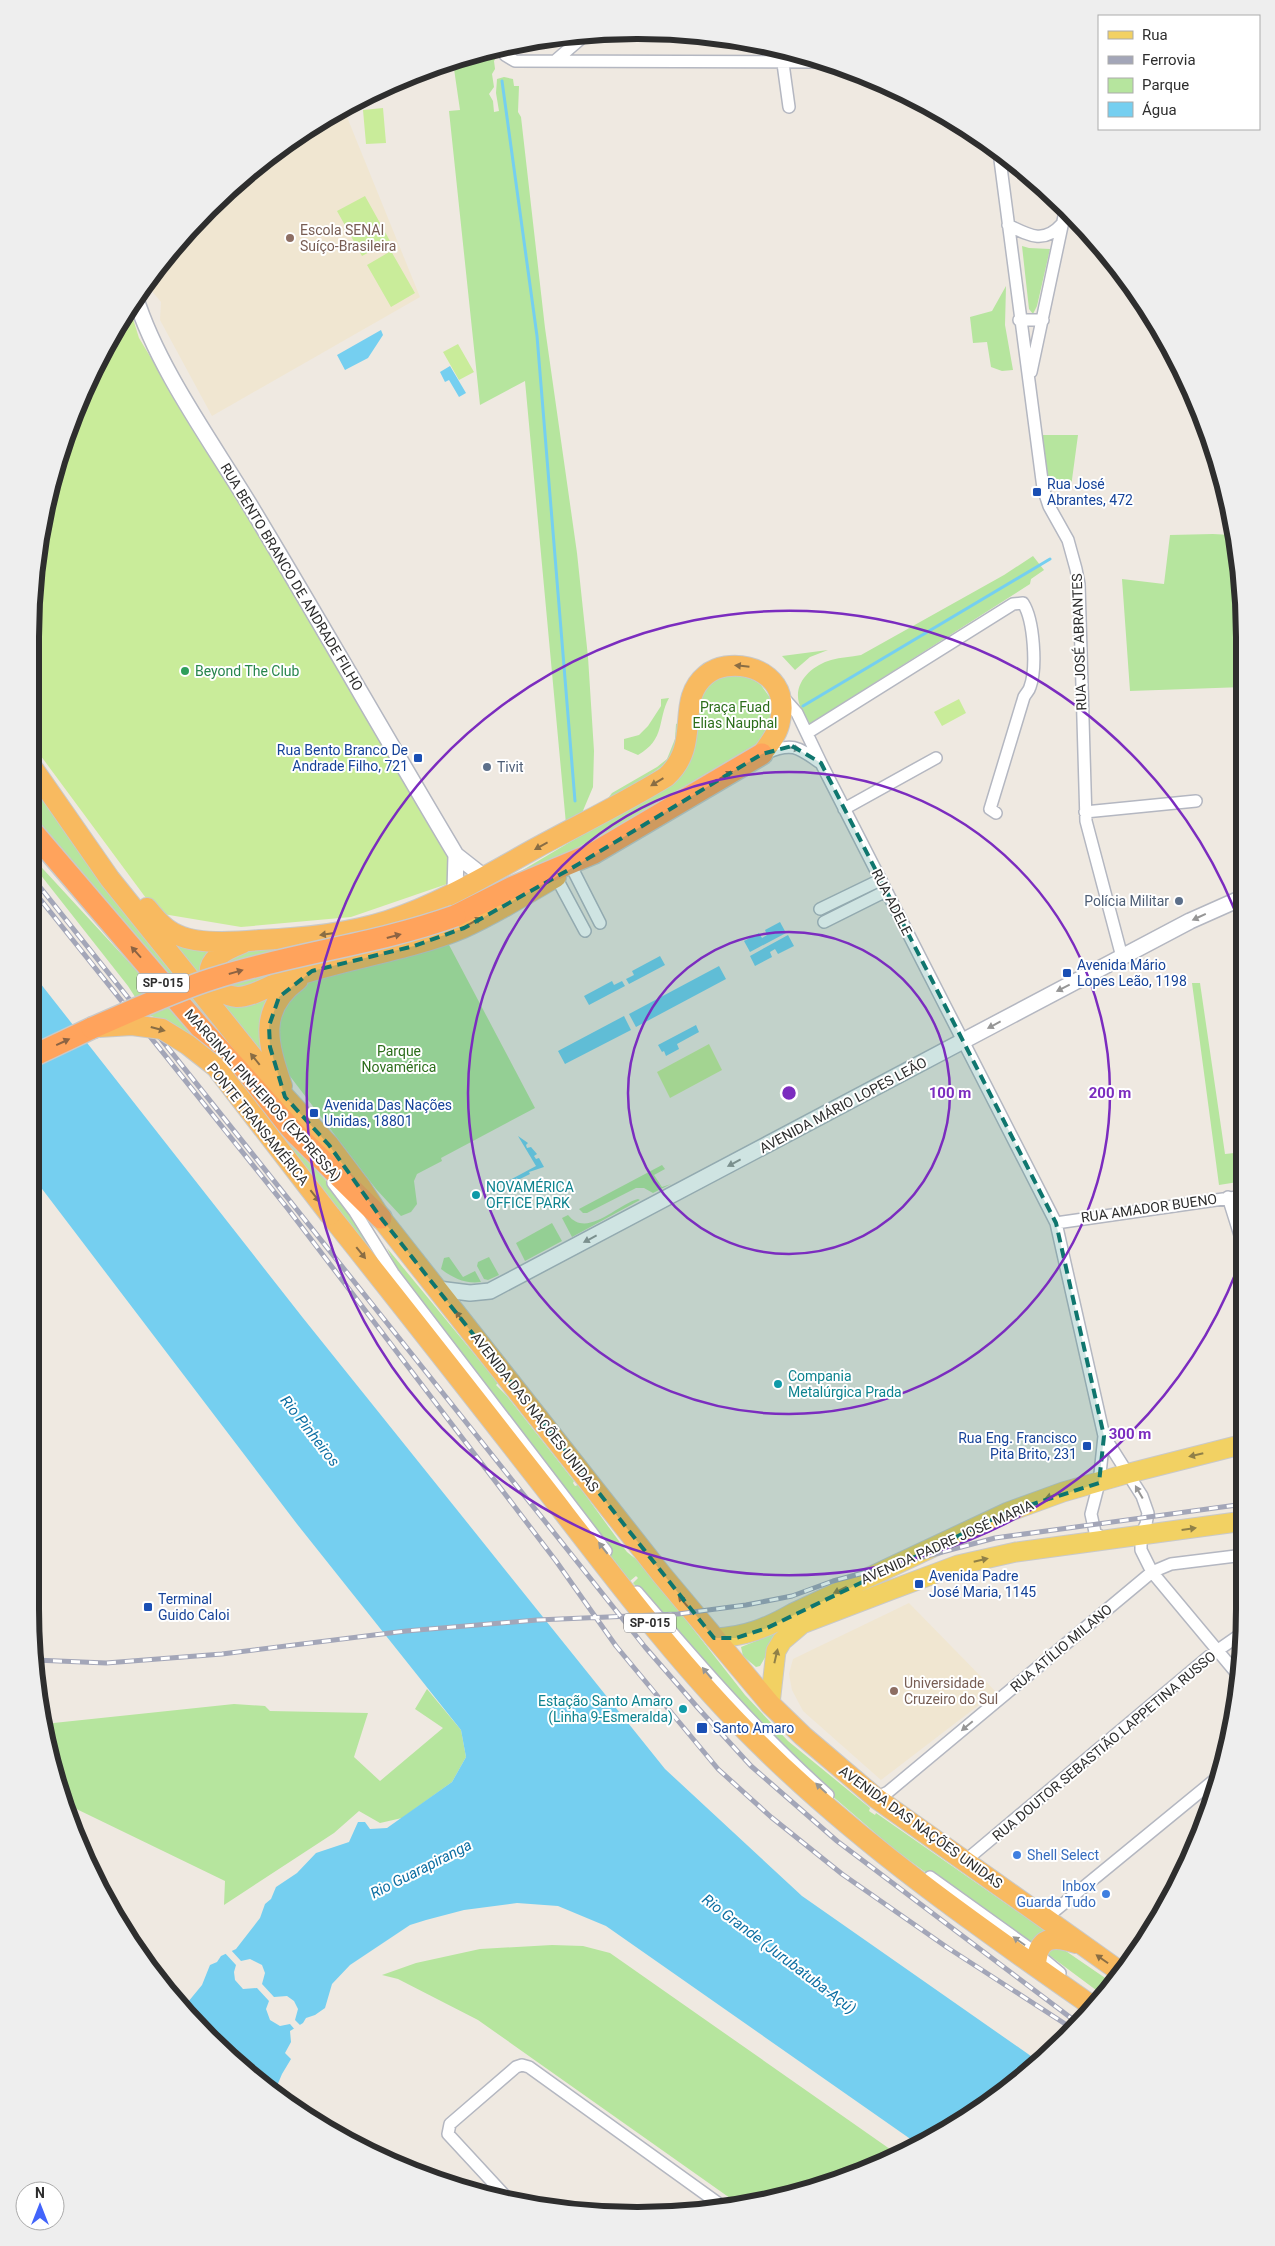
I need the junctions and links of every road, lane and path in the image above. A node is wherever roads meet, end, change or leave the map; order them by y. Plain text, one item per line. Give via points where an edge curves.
1 (577, 42) edge
2 (506, 54) edge
3 (782, 57) edge
4 (555, 61) junction
5 (782, 62) junction
6 (802, 62) edge
7 (788, 107) dead end
8 (1000, 161) edge
9 (1064, 217) edge
10 (1063, 223) junction
11 (1008, 225) junction
12 (139, 307) edge
13 (1019, 320) junction
14 (1043, 320) junction
15 (1029, 378) junction
16 (780, 693) junction
17 (807, 733) junction
18 (762, 754) junction
19 (936, 758) dead end
20 (821, 763) junction
21 (39, 777) edge
22 (1196, 801) dead end
23 (844, 809) junction
24 (64, 812) junction
25 (1085, 812) junction
26 (996, 814) dead end
27 (39, 839) edge
28 (594, 853) junction
29 (456, 855) junction
30 (564, 873) junction
31 (484, 877) junction
32 (880, 880) junction
33 (455, 891) junction
34 (886, 891) junction
35 (1236, 901) edge
36 (820, 909) dead end
37 (824, 922) dead end
38 (600, 923) dead end
39 (585, 931) dead end
40 (247, 941) junction
41 (1122, 957) junction
42 (312, 971) junction
43 (92, 1028) junction
44 (963, 1042) junction
45 (39, 1053) edge
46 (285, 1097) junction
47 (295, 1133) junction
48 (1236, 1196) edge
49 (1228, 1197) junction
50 (381, 1218) junction
51 (1236, 1222) edge
52 (1056, 1223) junction
53 (438, 1289) junction
54 (1104, 1436) junction
55 (1236, 1446) edge
56 (1126, 1474) junction
57 (1099, 1483) junction
58 (1236, 1522) edge
59 (1141, 1536) junction
60 (948, 1538) junction
61 (1104, 1540) junction
62 (1236, 1556) edge
63 (958, 1565) junction
64 (1152, 1572) junction
65 (714, 1638) junction
66 (1235, 1638) edge
67 (1219, 1650) junction
68 (1233, 1668) edge
69 (770, 1704) junction
70 (1209, 1784) edge
71 (876, 1798) junction
72 (966, 1861) junction
73 (1046, 1918) junction
74 (1082, 1945) junction
75 (1036, 1960) junction
76 (1116, 1969) edge
77 (1094, 1996) edge
78 (1088, 2003) edge
79 (501, 2191) edge
80 (716, 2202) edge

1 - 4 street
2 - 4 street via 515,61
3 - 5 street
4 - 5 street
5 - 6 street
5 - 7 street
8 - 11 street, RUA JOSÉ ABRANTES
9 - 10 street
10 - 11 street via 1053,234 1038,236
10 - 14 street
11 - 13 street, RUA JOSÉ ABRANTES
12 - 29 street, RUA BENTO BRANCO DE ANDRADE FILHO via 148,333 172,378
13 - 14 street
13 - 15 street, RUA JOSÉ ABRANTES
14 - 15 street
15 - 25 street, RUA JOSÉ ABRANTES via 1042,488 1068,540 1079,584
16 - 17 street, RUA ADELE via 797,713
16 - 18 highway via 780,724
16 -> 31 highway via 762,673 747,666 722,666 707,674 693,693 686,746 673,771
17 - 20 street, RUA ADELE
17 - 26 street via 1014,604 1022,603 1028,611 1034,659 1030,689 1024,696 990,809
18 -> 20 street, RUA ADELE via 792,746
28 -> 18 highway
19 - 23 street
20 - 23 street, RUA ADELE
21 - 24 highway, AVENIDA DAS NAÇÕES UNIDAS
22 - 25 street
23 - 32 street, RUA ADELE
24 - 40 highway via 155,918 170,931 187,939
46 -> 24 highway, AVENIDA DAS NAÇÕES UNIDAS via 110,879
25 - 41 street, RUA JOSÉ ABRANTES
47 -> 27 highway, MARGINAL PINHEIROS (EXPRESSA) / SP-015
28 - 30 highway
43 -> 28 highway, bridge via 211,979 417,930
29 - 31 street, RUA BENTO BRANCO DE ANDRADE FILHO
29 - 33 street
30 - 38 street
30 - 39 street
42 -> 30 highway via 414,946 464,928
31 - 33 highway
32 - 34 street, RUA ADELE
32 - 36 street
33 -> 40 highway via 387,921 351,931
34 - 37 street
34 - 44 street, RUA ADELE
35 -> 41 street, AVENIDA MÁRIO LOPES LEÃO
40 - 42 highway via 224,950 214,962 212,982 222,992 237,997 252,994
41 -> 44 street, AVENIDA MÁRIO LOPES LEÃO
42 - 46 highway via 283,992 271,1015 270,1047
45 -> 43 highway, SP-015
43 -> 75 highway, PONTE TRANSAMÉRICA / SP-015, bridge via 132,1025 162,1029 216,1066 627,1596 713,1696 758,1744 869,1844
44 - 52 street, RUA ADELE
44 -> 53 street, AVENIDA MÁRIO LOPES LEÃO via 490,1291 470,1293
46 - 50 highway, AVENIDA DAS NAÇÕES UNIDAS via 329,1145
47 - 50 highway, MARGINAL PINHEIROS (EXPRESSA) / SP-015
75 -> 47 street via 876,1836 720,1690 636,1589 451,1350 393,1273 355,1212
48 - 49 street, RUA AMADOR BUENO
49 - 51 street
49 - 52 street, RUA AMADOR BUENO
50 - 53 highway, AVENIDA DAS NAÇÕES UNIDAS / SP-015
52 - 54 street, RUA ADELE
65 -> 53 highway, AVENIDA DAS NAÇÕES UNIDAS / SP-015
54 - 56 street
54 - 57 street
55 -> 56 main road, AVENIDA PADRE JOSÉ MARIA
56 - 57 main road, AVENIDA PADRE JOSÉ MARIA
59 -> 56 street via 1148,1513 1142,1496
57 -> 60 main road, AVENIDA PADRE JOSÉ MARIA via 1008,1512
57 - 61 street via 1091,1514 1095,1532
59 -> 58 main road, AVENIDA PADRE JOSÉ MARIA
59 - 61 main road, AVENIDA PADRE JOSÉ MARIA
59 - 64 street via 1140,1550
60 - 63 main road via 945,1555
60 -> 65 main road, AVENIDA PADRE JOSÉ MARIA via 767,1628 736,1638
63 -> 61 main road, AVENIDA PADRE JOSÉ MARIA via 1016,1552
62 - 64 street, RUA ATÍLIO MILANO via 1171,1564
69 -> 63 main road, AVENIDA PADRE JOSÉ MARIA via 776,1651 782,1641 802,1624
64 - 67 street
64 -> 71 street, RUA ATÍLIO MILANO via 888,1792
65 - 69 highway, AVENIDA DAS NAÇÕES UNIDAS / SP-015
66 - 67 street, RUA DOUTOR SEBASTIÃO LAPPETINA RUSSO
67 - 68 street
67 - 72 street, RUA DOUTOR SEBASTIÃO LAPPETINA RUSSO
69 - 71 highway, AVENIDA DAS NAÇÕES UNIDAS / SP-015
70 - 73 street
71 - 72 highway, AVENIDA DAS NAÇÕES UNIDAS / SP-015
72 - 73 highway, AVENIDA DAS NAÇÕES UNIDAS / SP-015
73 - 74 highway, AVENIDA DAS NAÇÕES UNIDAS / SP-015
74 - 75 highway via 1060,1938 1049,1939 1041,1945
76 -> 74 highway, AVENIDA DAS NAÇÕES UNIDAS / SP-015
75 - 77 street
75 - 78 highway, SP-015
79 - 80 street via 448,2134 448,2129 522,2065

